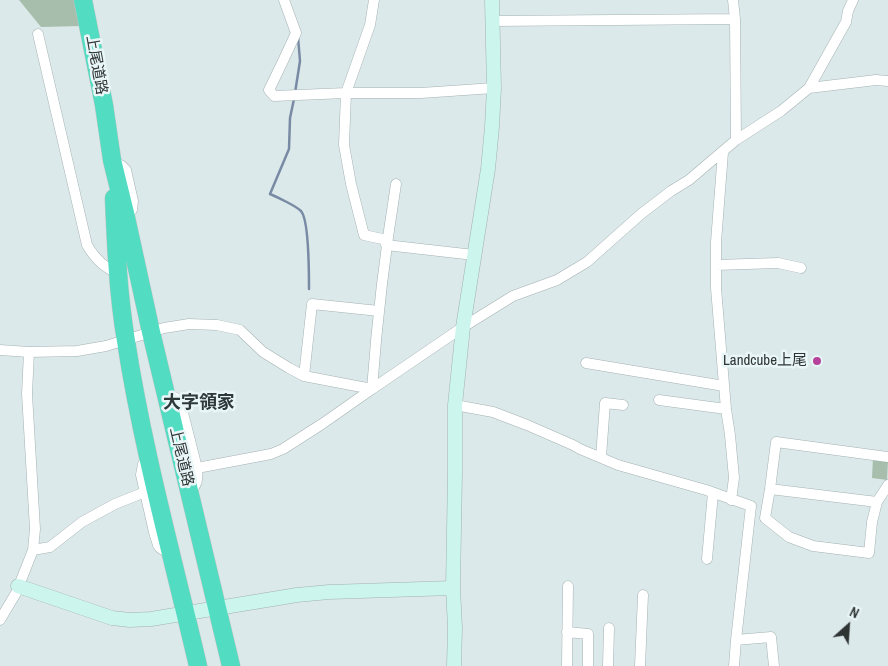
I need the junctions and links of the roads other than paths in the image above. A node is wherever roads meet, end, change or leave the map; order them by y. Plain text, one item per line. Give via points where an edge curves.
1 (83, 0) edge
2 (284, 0) edge
3 (374, 0) edge
4 (492, 0) edge
5 (733, 0) edge
6 (853, 0) edge
7 (735, 19) junction
8 (493, 21) junction
9 (38, 34) dead end
10 (888, 81) edge
11 (494, 88) junction
12 (810, 88) junction
13 (346, 93) junction
14 (736, 140) junction
15 (723, 152) junction
16 (112, 160) junction
17 (396, 184) dead end
18 (387, 243) junction
19 (474, 255) junction
20 (716, 265) junction
21 (801, 268) dead end
22 (118, 273) junction
23 (379, 311) junction
24 (463, 327) junction
25 (151, 332) junction
26 (126, 340) junction
27 (0, 350) edge
28 (29, 352) junction
29 (586, 363) dead end
30 (304, 376) junction
31 (724, 386) junction
32 (372, 389) junction
33 (166, 394) junction
34 (659, 400) dead end
35 (455, 405) junction
36 (623, 406) dead end
37 (726, 410) junction
38 (888, 457) edge
39 (600, 458) junction
40 (149, 459) junction
41 (197, 468) junction
42 (888, 485) edge
43 (770, 489) junction
44 (145, 492) junction
45 (189, 492) junction
46 (713, 493) junction
47 (731, 500) junction
48 (877, 502) junction
49 (751, 506) junction
50 (765, 518) junction
51 (33, 550) junction
52 (171, 552) junction
53 (708, 559) dead end
54 (18, 586) junction
55 (568, 586) dead end
56 (453, 588) junction
57 (643, 595) dead end
58 (218, 609) junction
59 (186, 614) junction
60 (0, 620) edge
61 (609, 628) dead end
62 (567, 632) junction
63 (736, 640) junction
64 (198, 666) edge
65 (231, 666) edge
66 (454, 666) edge
67 (567, 666) edge
68 (588, 666) edge
69 (608, 666) edge
70 (640, 666) edge
71 (734, 666) edge
72 (774, 666) edge

1 - 16 highway, 上尾道路
2 - 13 street via 296,33 268,90 274,96
3 - 13 street via 370,25
4 - 8 street
5 - 7 street
6 - 12 street via 846,22
7 - 8 street
7 - 14 street
8 - 11 street
9 - 22 street via 87,245 96,258
10 - 12 street
11 - 13 street via 421,93
11 - 19 street via 488,168
12 - 14 street via 781,112
13 - 18 street via 344,145 364,234
14 - 15 street
15 - 20 street
15 - 24 street via 641,214 587,262 557,280 514,296
16 - 22 highway, 上尾道路
16 - 25 highway, 上尾道路
17 - 18 street
18 - 19 street
18 - 23 street
19 - 24 street
20 - 21 street via 778,263
20 - 31 street
22 - 26 highway, 上尾道路
23 - 30 street via 312,304
23 - 32 street
24 - 32 street
24 - 35 street
25 - 26 street
25 - 30 street via 189,324 240,330 263,352
25 - 33 highway, 上尾道路
26 - 28 street via 77,351
26 - 40 highway, 上尾道路
27 - 28 street
28 - 51 street via 27,394 35,529
29 - 31 street
30 - 32 street
31 - 37 street
32 - 41 street via 271,454
33 - 41 street via 176,398 181,405
33 - 45 highway, 上尾道路
34 - 37 street
35 - 39 street via 493,412
35 - 56 street
36 - 39 street via 605,403
37 - 47 street via 734,478
38 - 43 street via 776,442
39 - 46 street
40 - 44 street via 143,464 141,475
40 - 52 highway, 上尾道路
41 - 45 street via 197,482
42 - 48 street
43 - 48 street
43 - 50 street
44 - 51 street via 82,522 50,547
44 - 52 street via 158,545 162,550
45 - 58 highway, 上尾道路
46 - 47 street
46 - 53 street
47 - 49 street
48 - 50 street via 869,553 813,546 789,537
49 - 50 street
49 - 63 street
51 - 54 street
52 - 59 highway, 上尾道路
54 - 59 street via 112,618 151,619
54 - 60 street
55 - 62 street
56 - 58 street via 328,592
56 - 66 street
57 - 70 street
58 - 59 street
58 - 65 highway, 上尾道路
59 - 64 highway, 上尾道路
61 - 69 street
62 - 67 street
62 - 68 street via 588,634
63 - 71 street
63 - 72 street via 771,637

